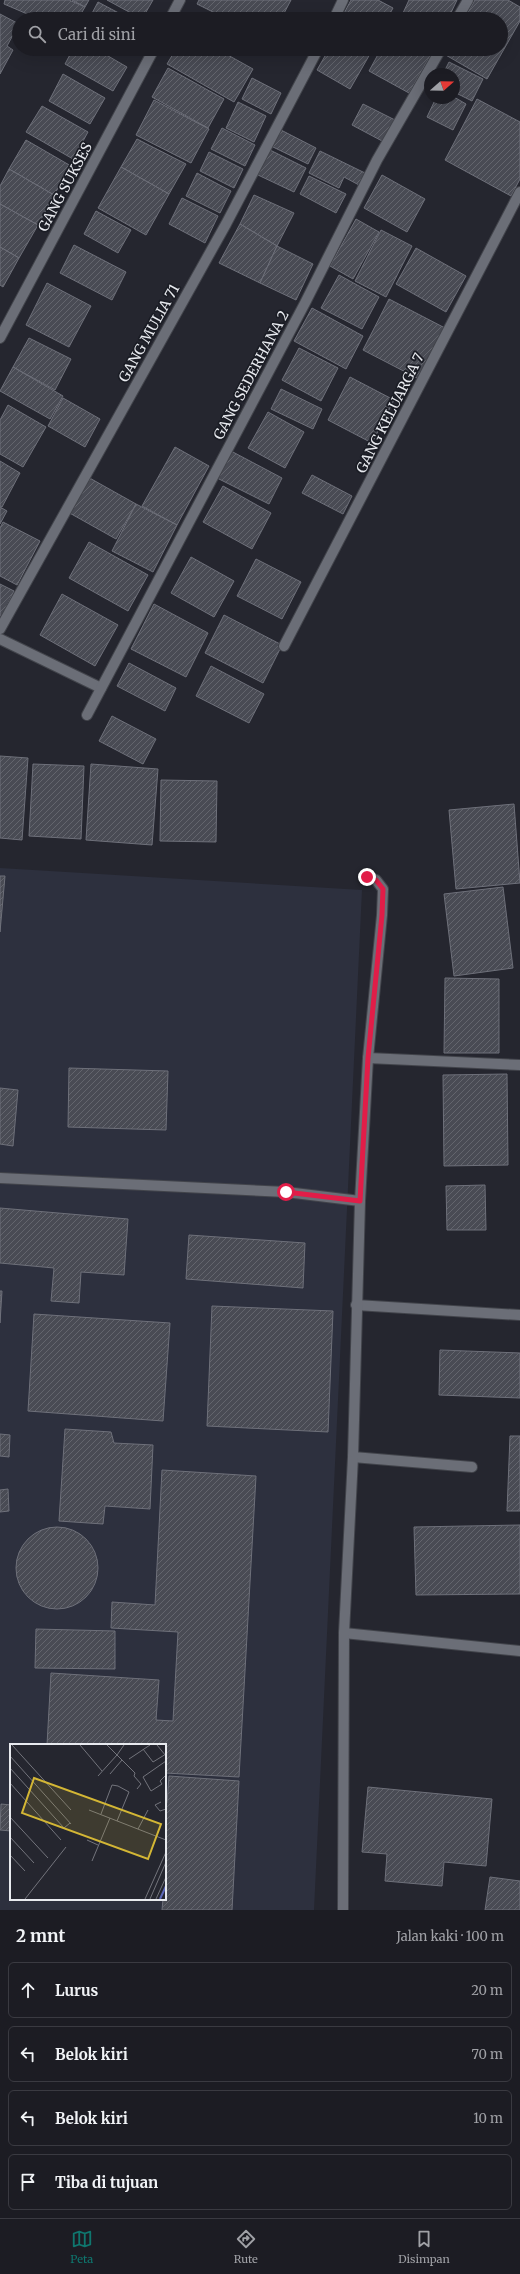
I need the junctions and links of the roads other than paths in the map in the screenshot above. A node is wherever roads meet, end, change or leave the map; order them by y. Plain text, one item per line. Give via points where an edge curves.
1 (180, 0) edge
2 (344, 0) edge
3 (468, 0) edge
4 (174, 12) edge
5 (338, 12) edge
6 (462, 12) edge
7 (150, 56) edge
8 (314, 56) edge
9 (436, 56) edge
10 (520, 192) edge
11 (0, 338) edge
12 (0, 629) edge
13 (0, 639) edge
14 (284, 646) dead end
15 (101, 688) junction
16 (87, 715) dead end
17 (367, 877) dead end
18 (368, 1058) junction
19 (520, 1065) edge
20 (0, 1178) edge
21 (360, 1201) junction
22 (356, 1305) junction
23 (520, 1314) edge
24 (353, 1457) junction
25 (472, 1466) dead end
26 (344, 1633) junction
27 (520, 1651) edge
28 (343, 1910) edge

1 - 4 street
2 - 5 street
3 - 6 street
7 - 11 street, GANG SUKSES
8 - 12 street, GANG MULIA 71 via 226,224
9 - 15 street, GANG SEDERHANA 2 via 378,160
10 - 14 street, GANG KELUARGA 7
13 - 15 street
15 - 16 street, GANG SEDERHANA 2
17 - 18 street via 376,880 383,889
18 - 19 street
18 - 21 street
20 - 21 street via 286,1192
21 - 22 street
22 - 23 street
22 - 24 street
24 - 25 street
24 - 26 street
26 - 27 street
26 - 28 street

